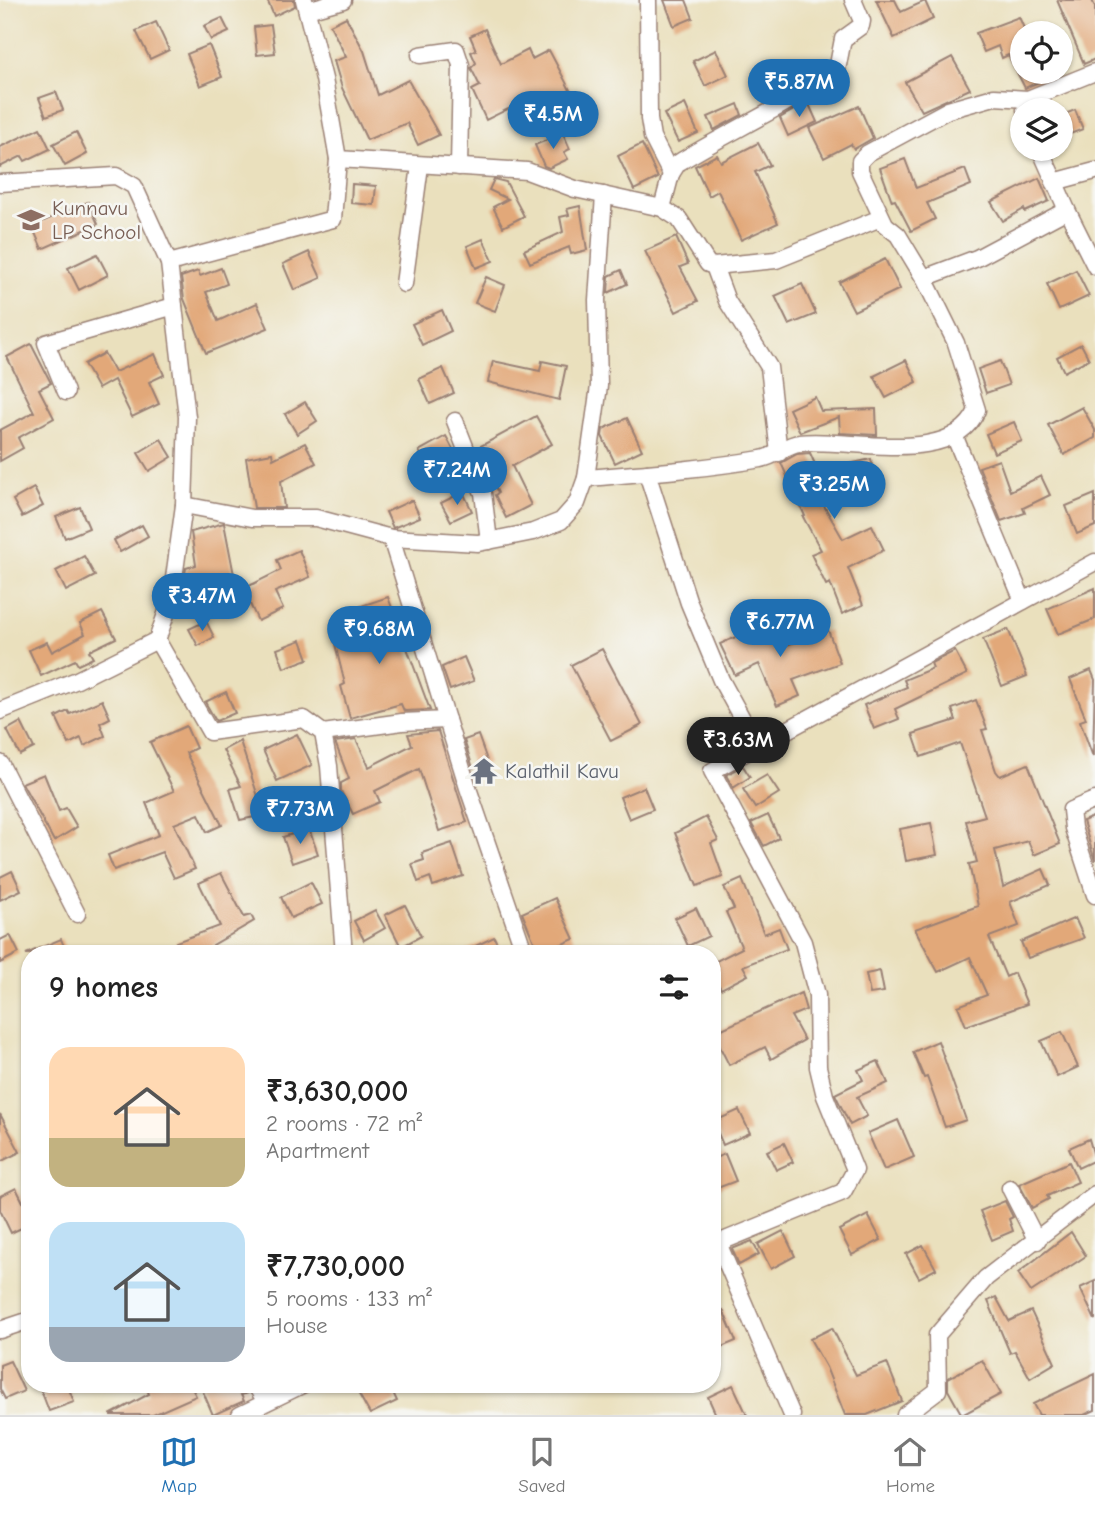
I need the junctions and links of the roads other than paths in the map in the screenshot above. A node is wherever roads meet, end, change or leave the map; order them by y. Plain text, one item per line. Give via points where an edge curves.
1 (343, 0) edge
2 (648, 0) edge
3 (853, 0) edge
4 (306, 5) edge
5 (420, 55) dead end
6 (1095, 72) edge
7 (1041, 98) edge
8 (1010, 101) edge
9 (338, 159) junction
10 (1045, 161) edge
11 (420, 166) junction
12 (459, 167) junction
13 (1095, 171) edge
14 (671, 174) junction
15 (1054, 181) junction
16 (0, 183) edge
17 (604, 195) junction
18 (662, 208) junction
19 (1067, 210) junction
20 (884, 222) junction
21 (169, 263) junction
22 (1095, 265) edge
23 (714, 266) junction
24 (925, 278) junction
25 (404, 284) dead end
26 (174, 306) junction
27 (66, 393) dead end
28 (455, 421) dead end
29 (954, 435) junction
30 (779, 453) junction
31 (648, 473) junction
32 (586, 478) junction
33 (184, 505) junction
34 (391, 538) junction
35 (489, 541) junction
36 (1095, 562) edge
37 (1023, 601) junction
38 (157, 640) junction
39 (0, 711) edge
40 (447, 720) junction
41 (323, 733) junction
42 (757, 746) junction
43 (0, 763) edge
44 (1095, 800) edge
45 (1095, 895) edge
46 (76, 914) dead end
47 (343, 945) edge
48 (522, 945) edge
49 (1010, 1188) dead end
50 (1095, 1194) edge
51 (721, 1240) edge
52 (1037, 1241) junction
53 (721, 1255) edge
54 (21, 1323) edge
55 (0, 1330) edge
56 (260, 1393) edge
57 (285, 1393) edge
58 (266, 1402) junction
59 (240, 1415) edge
60 (792, 1415) edge
61 (905, 1415) edge

1 - 4 street
2 - 14 street via 649,119 652,137
3 - 14 street via 861,26 843,39 837,69 758,121 678,163
4 - 9 street
5 - 12 street via 456,50 461,65
6 - 7 street
8 - 20 street via 994,97 948,110 868,153 860,161 860,172
9 - 11 street
9 - 21 street via 333,219
10 - 15 street
11 - 12 street
11 - 25 street
12 - 17 street via 527,171
13 - 15 street
14 - 18 street
15 - 19 street
16 - 21 street via 116,176 134,186
17 - 18 street
17 - 32 street via 597,300 599,386
18 - 23 street via 679,219 708,264
19 - 22 street
19 - 24 street via 978,258
20 - 23 street via 870,220 776,260
20 - 24 street via 898,235
21 - 26 street
23 - 30 street via 727,301 769,367
24 - 29 street via 956,343 977,410 972,424
26 - 27 street via 46,343
26 - 33 street via 187,417
28 - 35 street via 483,493
29 - 30 street via 925,446 798,443
29 - 37 street
30 - 31 street
31 - 32 street
31 - 42 street via 690,603 721,680
32 - 35 street via 577,503 561,521
33 - 34 street via 252,518 316,518
33 - 38 street via 172,600
34 - 35 street
34 - 40 street
36 - 37 street
37 - 42 street
38 - 39 street
38 - 41 street via 209,732 304,719
40 - 41 street
40 - 48 street
41 - 47 street
42 - 51 street via 712,771 803,942 817,995 818,1067 855,1170 843,1192
43 - 46 street
44 - 45 street via 1071,810
49 - 52 street
50 - 52 street
52 - 61 street via 986,1278 937,1335 938,1390
53 - 60 street
54 - 55 street
56 - 58 street
57 - 58 street
58 - 59 street

